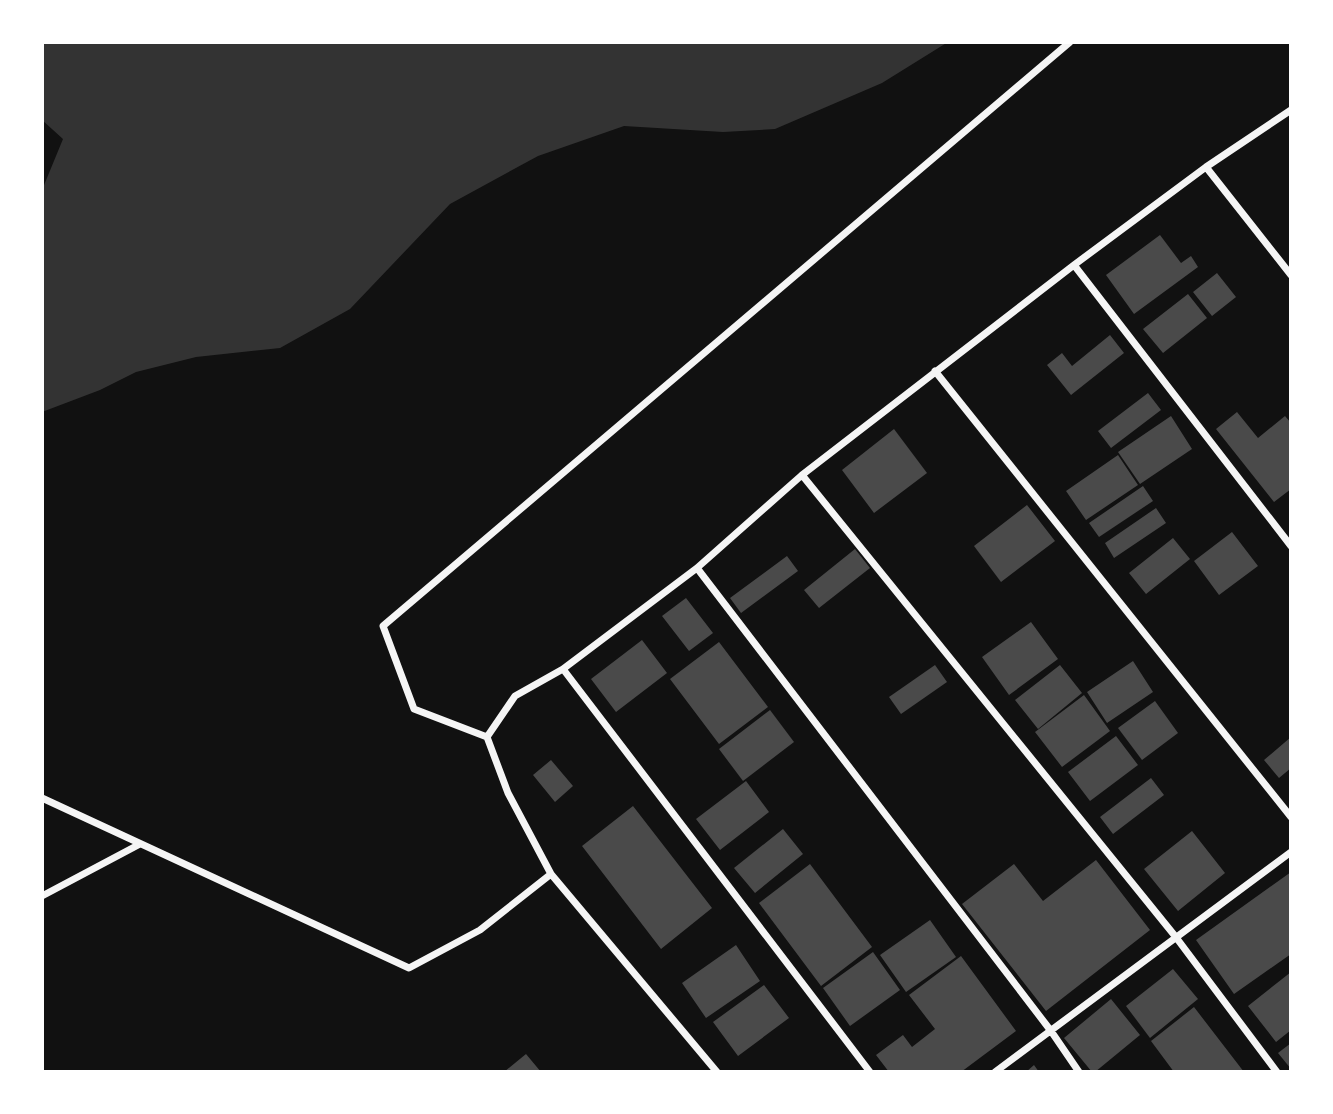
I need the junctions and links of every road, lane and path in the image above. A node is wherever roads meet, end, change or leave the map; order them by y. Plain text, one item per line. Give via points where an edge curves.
1 (1070, 42) edge
2 (1291, 110) edge
3 (1206, 167) junction
4 (1074, 265) junction
5 (1291, 275) edge
6 (935, 371) junction
7 (802, 475) junction
8 (1291, 546) edge
9 (696, 568) junction
10 (563, 669) junction
11 (487, 737) junction
12 (42, 798) edge
13 (1291, 817) edge
14 (140, 844) junction
15 (1291, 852) edge
16 (551, 874) junction
17 (42, 896) edge
18 (1175, 936) junction
19 (1051, 1031) junction
20 (717, 1072) edge
21 (870, 1072) edge
22 (995, 1072) edge
23 (1079, 1072) edge
24 (1277, 1072) edge

1 - 11 street via 383,626 414,709
2 - 3 street
3 - 4 street
3 - 5 street
4 - 6 street
4 - 8 street
6 - 7 street
6 - 13 street
7 - 9 street
7 - 18 street
9 - 10 street
9 - 19 street
10 - 11 street via 515,696
10 - 21 street
11 - 16 street via 508,793
12 - 14 street
14 - 16 street via 409,968 480,930
14 - 17 street
15 - 18 street
16 - 20 street
18 - 19 street
18 - 24 street
19 - 22 street
19 - 23 street

